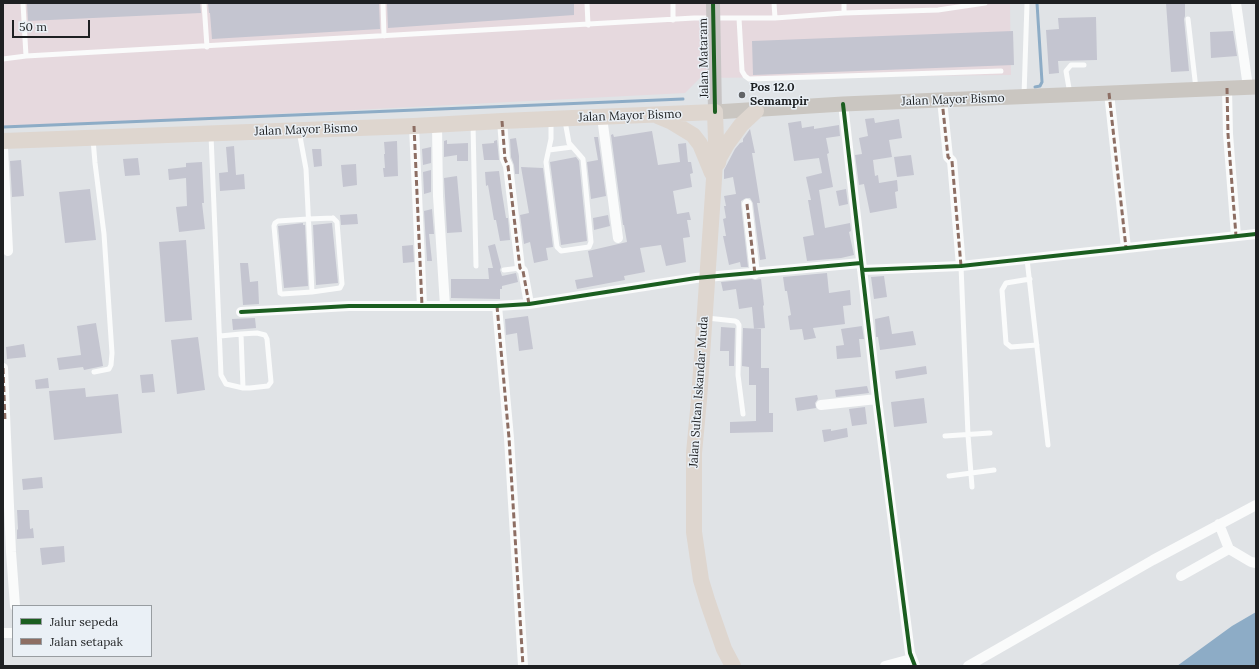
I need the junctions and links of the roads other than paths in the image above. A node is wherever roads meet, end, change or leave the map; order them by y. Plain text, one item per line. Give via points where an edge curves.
1 (23, 3) edge
2 (204, 3) edge
3 (383, 3) edge
4 (587, 3) edge
5 (672, 3) edge
6 (713, 3) edge
7 (774, 3) edge
8 (844, 3) edge
9 (985, 3) edge
10 (1027, 3) edge
11 (1236, 3) edge
12 (844, 13) junction
13 (714, 18) junction
14 (740, 18) junction
15 (775, 18) junction
16 (1188, 19) dead end
17 (673, 20) junction
18 (588, 25) junction
19 (384, 36) junction
20 (207, 46) junction
21 (26, 56) junction
22 (3, 59) edge
23 (1084, 64) dead end
24 (1001, 71) dead end
25 (1252, 87) edge
26 (1227, 88) junction
27 (1196, 90) junction
28 (1109, 93) junction
29 (1070, 95) junction
30 (1024, 97) junction
31 (942, 100) junction
32 (843, 104) junction
33 (756, 111) junction
34 (715, 112) junction
35 (653, 115) junction
36 (602, 117) junction
37 (558, 119) junction
38 (502, 121) junction
39 (473, 123) junction
40 (436, 125) junction
41 (414, 126) junction
42 (298, 130) junction
43 (211, 134) junction
44 (93, 138) junction
45 (3, 140) edge
46 (3, 147) edge
47 (572, 147) junction
48 (549, 150) junction
49 (714, 179) junction
50 (747, 204) dead end
51 (308, 218) junction
52 (1256, 234) edge
53 (1236, 236) junction
54 (618, 238) dead end
55 (1126, 248) junction
56 (8, 251) dead end
57 (1028, 259) junction
58 (476, 266) dead end
59 (961, 266) junction
60 (862, 267) junction
61 (520, 268) junction
62 (504, 270) dead end
63 (755, 274) junction
64 (706, 278) junction
65 (1030, 279) junction
66 (312, 292) junction
67 (529, 304) junction
68 (422, 306) junction
69 (445, 306) junction
70 (497, 306) junction
71 (241, 312) dead end
72 (704, 318) junction
73 (241, 334) junction
74 (220, 336) junction
75 (1037, 345) junction
76 (3, 368) edge
77 (94, 372) dead end
78 (243, 388) junction
79 (877, 399) junction
80 (821, 405) dead end
81 (743, 414) dead end
82 (4, 421) edge
83 (990, 433) dead end
84 (968, 435) junction
85 (945, 436) dead end
86 (1048, 445) dead end
87 (994, 470) dead end
88 (970, 473) junction
89 (949, 476) dead end
90 (972, 487) dead end
91 (1256, 505) edge
92 (1218, 524) junction
93 (1229, 549) junction
94 (1256, 563) edge
95 (1181, 576) dead end
96 (15, 605) edge
97 (913, 663) edge
98 (523, 666) edge
99 (733, 666) edge
100 (885, 666) edge
101 (968, 666) edge

1 - 21 lane
2 - 20 lane
3 - 19 lane
4 - 18 lane
5 - 17 lane
6 - 13 main road, Jalan Mataram
7 - 15 lane
8 - 12 lane
9 - 12 lane via 938,10
10 - 30 lane
11 - 25 street
12 - 15 lane
13 - 14 lane
13 - 17 lane
13 - 34 main road, Jalan Mataram
14 - 15 lane
14 - 24 lane via 742,71 749,79
16 - 27 lane
17 - 18 lane
18 - 19 lane
19 - 20 lane
20 - 21 lane
21 - 22 lane
23 - 29 lane via 1071,65 1066,70
25 - 26 main road, Jalan Mayor Bismo
26 - 27 main road, Jalan Mayor Bismo
26 - 53 street
27 - 28 main road, Jalan Mayor Bismo
28 - 29 main road, Jalan Mayor Bismo
28 - 55 street
29 - 30 main road, Jalan Mayor Bismo
30 - 31 main road, Jalan Mayor Bismo
31 - 32 main road, Jalan Mayor Bismo
31 - 59 street via 948,157 952,160
32 - 33 main road, Jalan Mayor Bismo
32 - 60 street
33 - 34 main road, Jalan Mayor Bismo
33 - 49 highway via 741,125 727,144 719,158
34 - 35 highway, Jalan Mayor Bismo
34 - 49 highway, Jalan Sultan Iskandar Muda
35 - 36 highway, Jalan Mayor Bismo
35 - 49 highway via 670,121 693,135 700,144
36 - 37 highway, Jalan Mayor Bismo
36 - 54 street
37 - 38 highway, Jalan Mayor Bismo
37 - 47 lane
37 - 48 lane
38 - 39 highway, Jalan Mayor Bismo
38 - 61 street
39 - 40 highway, Jalan Mayor Bismo
39 - 58 lane
40 - 41 highway, Jalan Mayor Bismo
40 - 69 street
41 - 42 highway, Jalan Mayor Bismo
41 - 68 street
42 - 43 highway, Jalan Mayor Bismo
42 - 51 lane via 306,169
43 - 44 highway, Jalan Mayor Bismo
43 - 74 lane
44 - 45 highway, Jalan Mayor Bismo
44 - 77 lane via 104,234 112,353 109,369
46 - 56 street
47 - 48 lane
47 - 48 lane via 582,156 584,162 591,242 589,247 561,251 557,247 546,162
49 - 64 highway, Jalan Sultan Iskandar Muda
50 - 63 street
51 - 66 lane
51 - 66 lane via 336,220 342,284 338,289
51 - 66 lane via 278,221 274,226 280,293
52 - 53 street
53 - 55 street
55 - 57 street
57 - 59 street
57 - 65 lane
59 - 60 street
59 - 84 lane
60 - 63 street
60 - 79 street
61 - 62 lane
61 - 67 street via 523,271
63 - 64 street
64 - 67 street
64 - 72 highway, Jalan Sultan Iskandar Muda
65 - 75 lane
65 - 75 lane via 1006,283 1002,290 1006,343 1012,347
67 - 70 street
68 - 69 street
68 - 71 street via 348,306
69 - 70 street
70 - 98 street via 509,438
72 - 81 lane via 735,321 739,325 738,374
72 - 99 highway, Jalan Sultan Iskandar Muda via 694,453 694,532 701,580 724,649
73 - 74 lane
73 - 78 lane
73 - 78 lane via 265,335 272,382 268,386
74 - 78 lane via 222,375 226,384
75 - 86 lane
76 - 82 street
79 - 80 street
79 - 97 street
82 - 96 street
83 - 84 lane
84 - 85 lane
84 - 88 lane
87 - 88 lane
88 - 89 lane
88 - 90 lane
91 - 92 street
92 - 93 street
92 - 101 street
93 - 94 street
93 - 95 street
97 - 100 street

